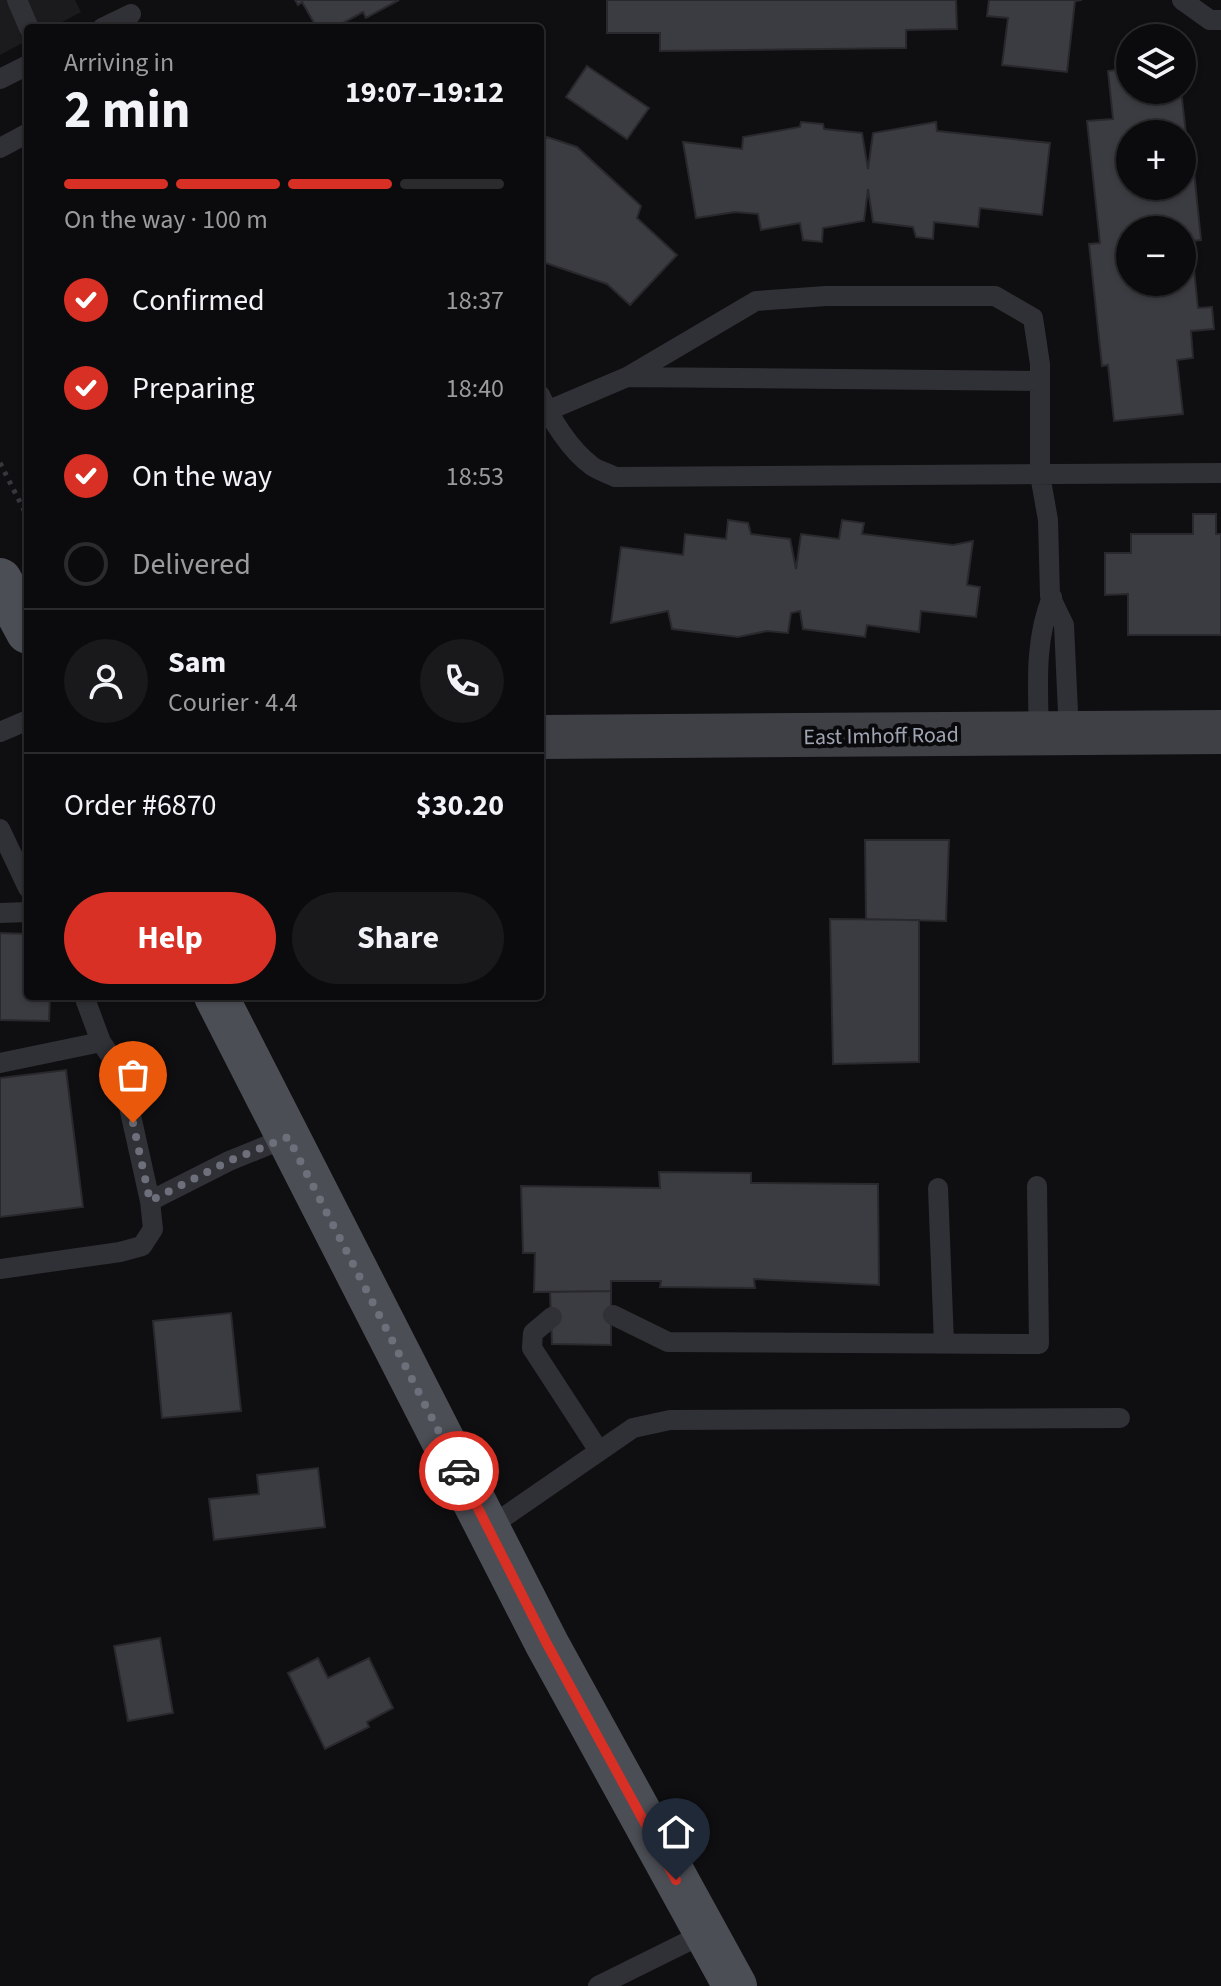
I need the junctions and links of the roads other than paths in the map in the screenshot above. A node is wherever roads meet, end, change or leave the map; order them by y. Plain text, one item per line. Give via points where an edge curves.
1 (17, 0) edge
2 (1182, 0) edge
3 (131, 14) edge
4 (1221, 20) edge
5 (27, 24) edge
6 (110, 24) edge
7 (24, 67) edge
8 (0, 79) edge
9 (24, 135) edge
10 (0, 148) edge
11 (627, 377) junction
12 (1040, 381) junction
13 (544, 403) edge
14 (1221, 473) edge
15 (1040, 475) junction
16 (0, 580) edge
17 (1052, 597) junction
18 (24, 625) edge
19 (24, 722) edge
20 (0, 732) edge
21 (1221, 732) edge
22 (1054, 734) junction
23 (544, 737) edge
24 (0, 829) edge
25 (24, 880) edge
26 (24, 912) edge
27 (0, 913) edge
28 (85, 1000) edge
29 (218, 1000) edge
30 (101, 1042) junction
31 (0, 1063) edge
32 (288, 1137) junction
33 (1037, 1186) dead end
34 (938, 1188) dead end
35 (150, 1201) junction
36 (0, 1269) edge
37 (613, 1315) dead end
38 (552, 1317) dead end
39 (944, 1343) junction
40 (1120, 1418) dead end
41 (599, 1451) junction
42 (488, 1528) junction
43 (705, 1933) junction
44 (734, 1985) edge
45 (598, 1986) edge

1 - 5 lane
2 - 4 lane via 1210,20
3 - 6 lane
7 - 8 lane
9 - 10 lane
11 - 12 lane
11 - 12 lane via 756,301 906,294 995,296 1033,318
11 - 13 lane
12 - 15 lane
13 - 15 lane via 576,451 615,477
14 - 15 lane
15 - 17 lane
16 - 18 main road
17 - 22 lane via 1064,625
17 - 22 lane via 1038,661
19 - 20 lane
21 - 22 main road, East Imhoff Road
22 - 23 main road, East Imhoff Road
24 - 25 lane
26 - 27 lane
28 - 30 lane
29 - 32 main road
30 - 31 lane
30 - 35 lane via 121,1071
32 - 35 lane
32 - 42 main road
33 - 39 lane via 1039,1344
34 - 39 lane
35 - 36 lane via 153,1229 142,1246
37 - 39 lane via 668,1342
38 - 41 lane via 533,1333 532,1348
40 - 41 lane via 670,1420 633,1428
41 - 42 lane
42 - 43 main road
43 - 44 main road
43 - 45 lane

